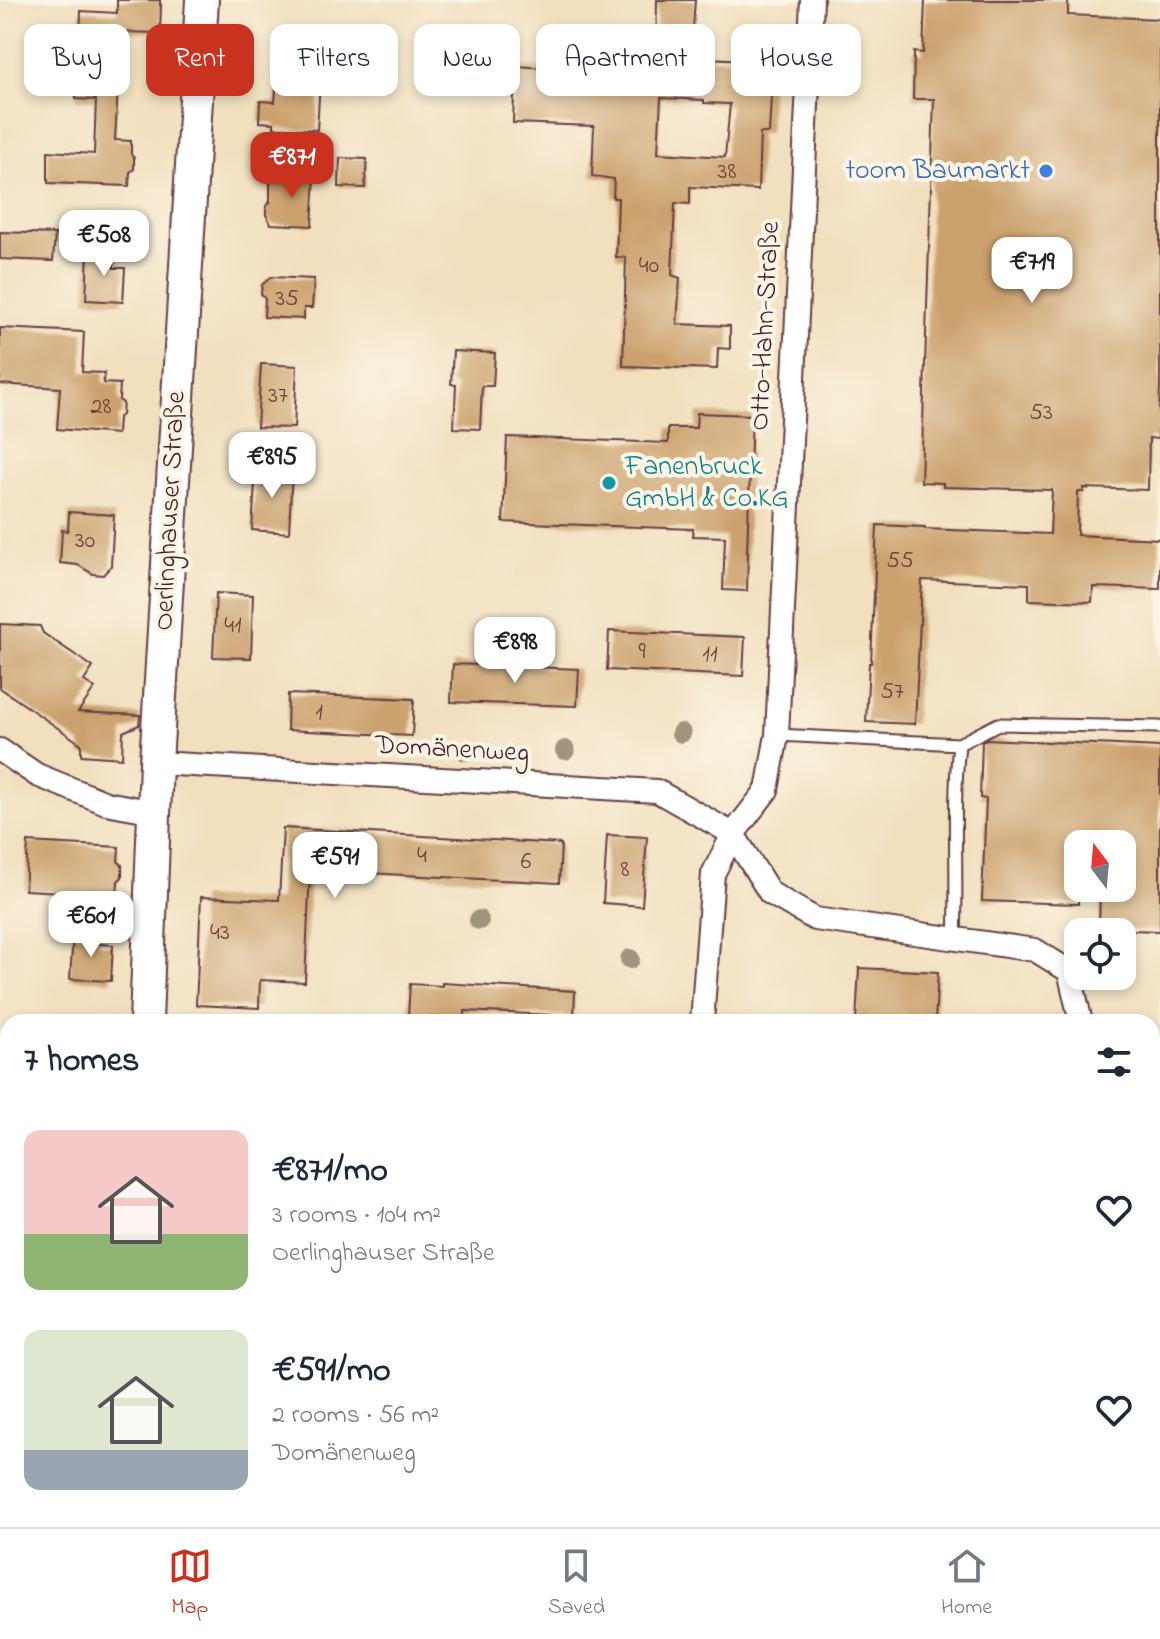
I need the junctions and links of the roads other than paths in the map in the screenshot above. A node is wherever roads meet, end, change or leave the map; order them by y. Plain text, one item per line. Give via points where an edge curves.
1 (202, 0) edge
2 (812, 0) edge
3 (1160, 727) edge
4 (777, 735) junction
5 (959, 744) junction
6 (0, 750) edge
7 (156, 763) junction
8 (155, 812) junction
9 (733, 834) junction
10 (955, 939) junction
11 (146, 1014) edge
12 (703, 1014) edge
13 (1079, 1014) edge

1 - 7 street, Oerlinghauser Straße
2 - 4 street, Otto-Hahn-Straße
3 - 5 lane via 998,724
4 - 5 lane
4 - 9 street, Otto-Hahn-Straße via 767,790
5 - 10 lane
6 - 8 street via 37,775 106,803
7 - 8 street, Oerlinghauser Straße
7 - 9 street, Domänenweg via 657,791
8 - 11 street, Oerlinghauser Straße
9 - 10 street via 770,893 815,919
9 - 12 street, Otto-Hahn-Straße via 713,874
10 - 13 street via 1035,950 1069,971

